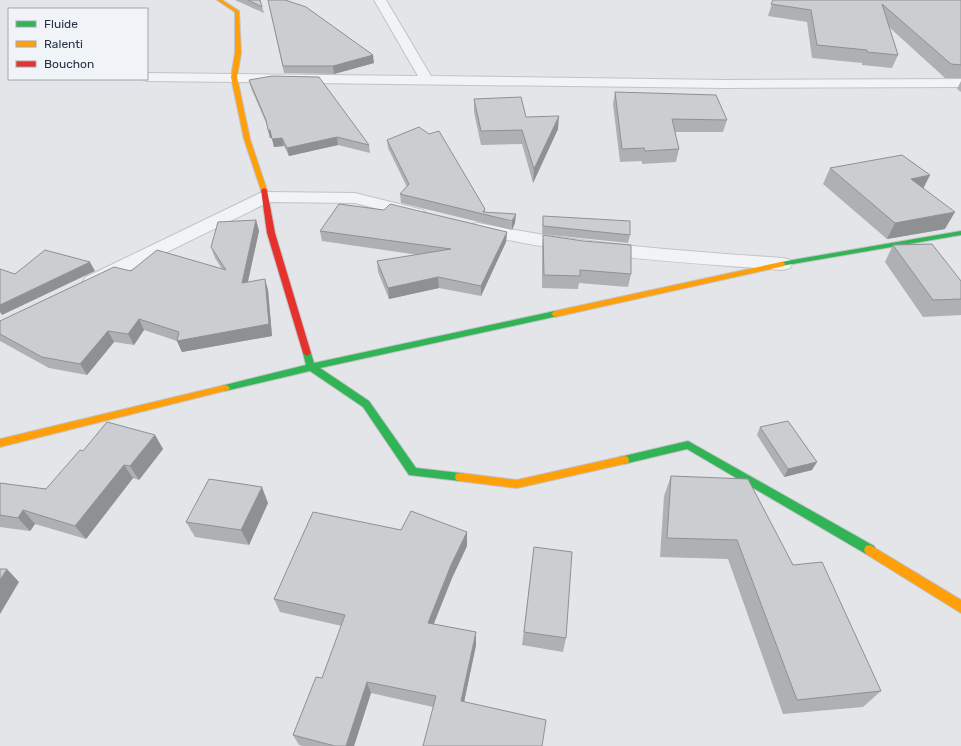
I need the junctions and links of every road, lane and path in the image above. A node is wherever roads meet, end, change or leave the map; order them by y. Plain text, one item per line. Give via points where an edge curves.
1 (219, 0) edge
2 (380, 0) edge
3 (148, 77) edge
4 (234, 77) junction
5 (427, 81) junction
6 (961, 83) edge
7 (266, 197) junction
8 (432, 217) edge
9 (462, 224) edge
10 (961, 233) edge
11 (783, 264) junction
12 (76, 289) edge
13 (311, 367) junction
14 (0, 442) edge
15 (961, 607) edge

1 - 4 street via 236,11 238,53
2 - 5 street
3 - 4 street
4 - 5 street
4 - 7 street via 247,139
5 - 6 street
7 - 8 street via 355,198
7 - 12 street
7 - 13 street via 271,233
9 - 11 street via 509,236 582,247
10 - 11 street
11 - 13 street
13 - 14 street
13 - 15 street via 366,404 412,472 517,484 688,444 883,558

